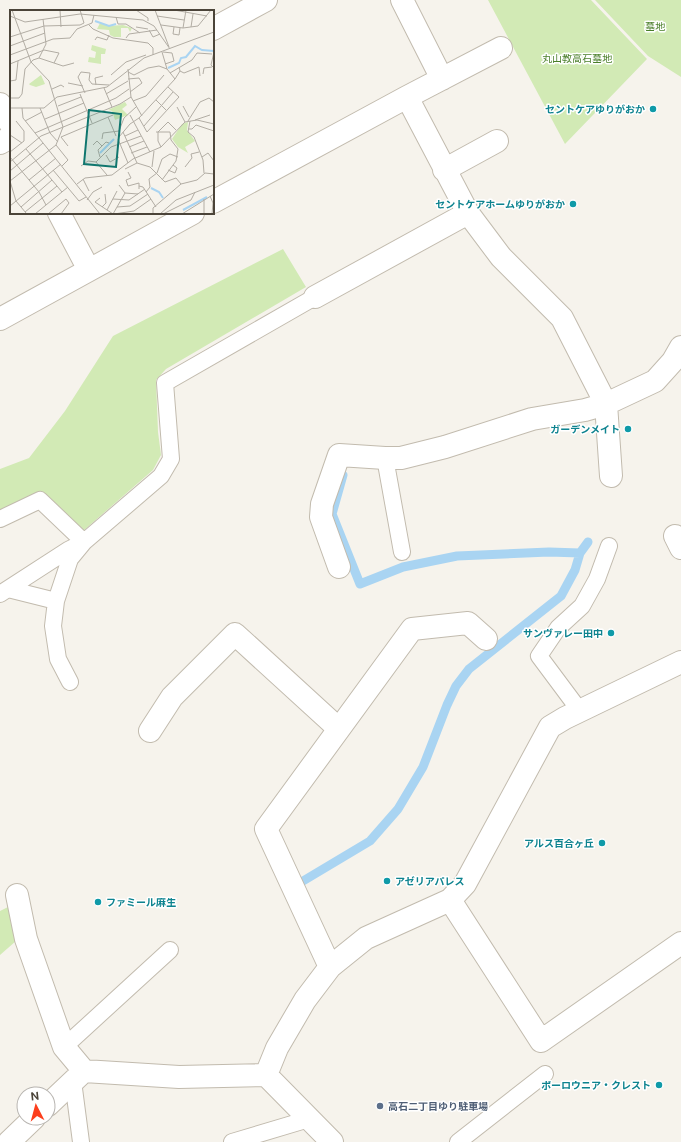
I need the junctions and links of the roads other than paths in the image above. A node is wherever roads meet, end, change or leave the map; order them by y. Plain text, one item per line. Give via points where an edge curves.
1 (266, 0) edge
2 (402, 0) edge
3 (214, 28) edge
4 (502, 48) dead end
5 (442, 79) junction
6 (407, 97) junction
7 (0, 104) edge
8 (10, 123) edge
9 (10, 138) edge
10 (497, 141) dead end
11 (0, 143) edge
12 (444, 170) junction
13 (214, 201) edge
14 (468, 213) junction
15 (59, 214) edge
16 (191, 214) edge
17 (89, 270) junction
18 (315, 297) joint
19 (0, 319) edge
20 (681, 347) edge
21 (606, 404) junction
22 (385, 458) junction
23 (611, 476) dead end
24 (0, 518) edge
25 (84, 542) junction
26 (609, 546) dead end
27 (402, 552) dead end
28 (339, 567) dead end
29 (4, 591) edge
30 (56, 601) junction
31 (486, 639) dead end
32 (681, 662) edge
33 (70, 682) dead end
34 (580, 711) junction
35 (339, 729) junction
36 (150, 731) dead end
37 (17, 895) dead end
38 (450, 900) junction
39 (681, 943) edge
40 (170, 950) dead end
41 (330, 967) junction
42 (64, 1048) junction
43 (545, 1074) dead end
44 (266, 1075) junction
45 (79, 1076) junction
46 (56, 1098) edge
47 (309, 1119) junction
48 (26, 1126) edge
49 (9, 1142) edge
50 (81, 1142) edge
51 (232, 1142) edge
52 (332, 1142) edge
53 (458, 1142) edge

1 - 3 street
2 - 5 street
4 - 5 street
5 - 6 street
6 - 12 street
6 - 13 street
7 - 8 street
9 - 11 street
10 - 12 street
12 - 14 street
14 - 18 street
14 - 21 street via 501,257 562,318
15 - 17 street
16 - 17 street
17 - 19 street
18 - 25 lane via 165,383 171,458 161,476
20 - 21 street via 673,361 655,381
21 - 22 street via 532,419 402,458
21 - 23 street
22 - 27 lane
22 - 28 street via 338,455 322,504 321,518
24 - 25 lane via 40,500
25 - 29 lane
25 - 30 lane via 70,559
26 - 34 lane via 597,579 582,606 558,628 539,656
29 - 30 lane
30 - 33 lane via 53,626 58,659
31 - 35 street via 468,623 412,629
32 - 34 street
34 - 38 street via 550,727 465,884
35 - 36 street via 236,634 172,697
35 - 41 street via 266,829
37 - 42 street via 26,939
38 - 39 street via 541,1041
38 - 41 street via 366,938
40 - 42 lane
41 - 44 street via 305,1000 277,1048
42 - 45 street
43 - 53 lane
44 - 45 street
44 - 47 street
45 - 46 street
45 - 50 lane
47 - 51 lane
47 - 52 street
48 - 49 street

